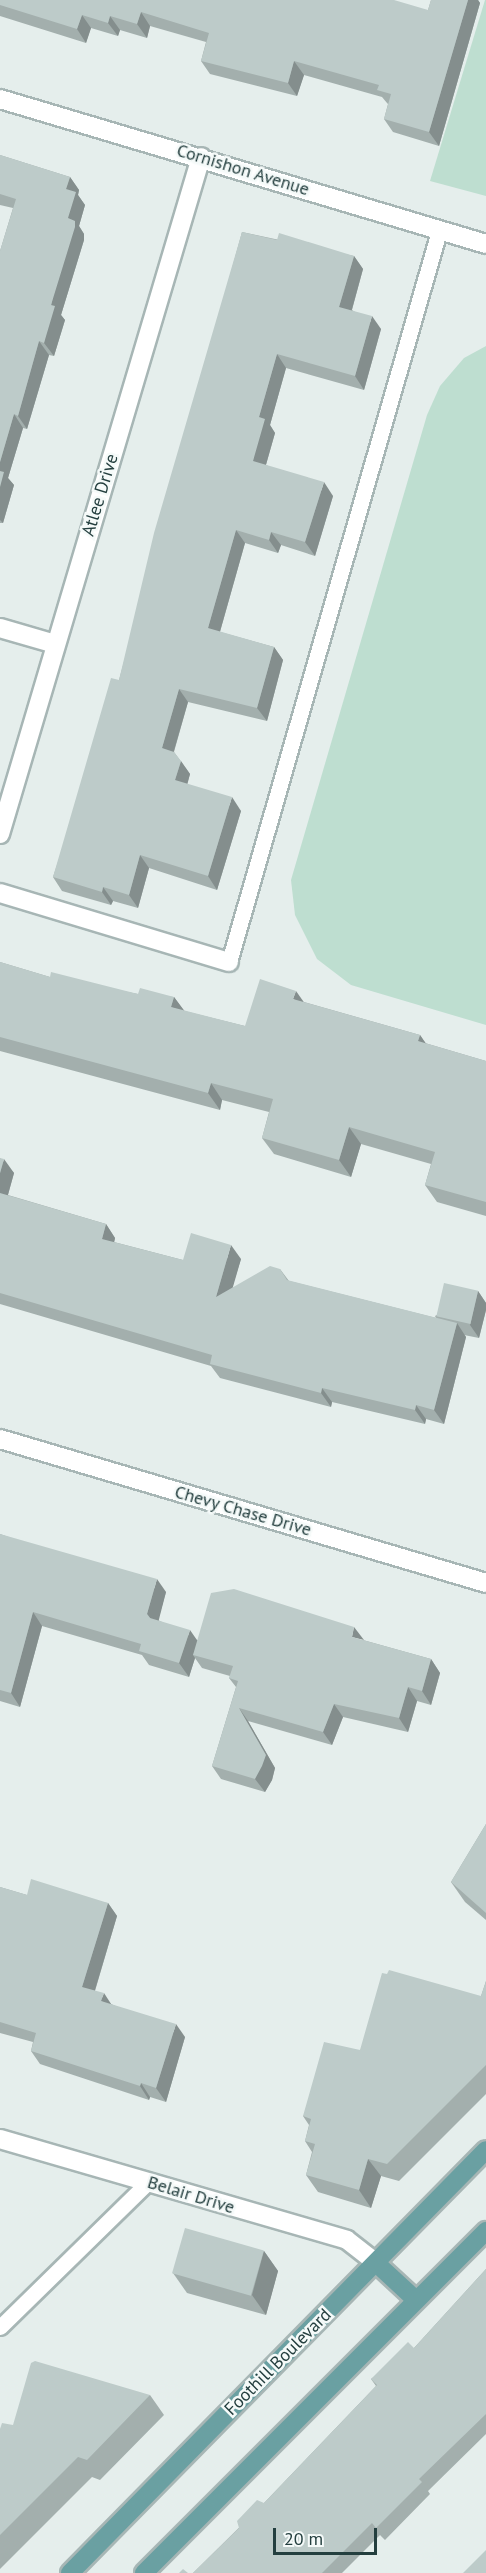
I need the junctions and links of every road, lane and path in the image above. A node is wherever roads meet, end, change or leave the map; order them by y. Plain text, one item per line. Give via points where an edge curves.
1 (0, 99) edge
2 (201, 157) junction
3 (439, 231) junction
4 (486, 244) edge
5 (0, 628) edge
6 (55, 644) junction
7 (0, 834) edge
8 (0, 893) edge
9 (229, 962) joint
10 (0, 1439) edge
11 (486, 1582) edge
12 (0, 2139) edge
13 (486, 2150) edge
14 (148, 2182) junction
15 (486, 2231) edge
16 (376, 2263) junction
17 (416, 2300) junction
18 (0, 2326) edge
19 (70, 2573) edge
20 (144, 2573) edge

1 - 2 street, Cornishon Avenue
2 - 3 street, Cornishon Avenue
2 - 6 street, Atlee Drive
3 - 4 street, Cornishon Avenue
3 - 9 lane
5 - 6 street
6 - 7 street, Atlee Drive
8 - 9 street
10 - 11 street, Chevy Chase Drive
12 - 14 street, Belair Drive
13 - 16 main road, Foothill Boulevard
14 - 16 street, Belair Drive via 347,2240
14 - 18 lane
15 - 17 main road
16 - 17 main road
16 - 19 main road, Foothill Boulevard
17 - 20 main road

